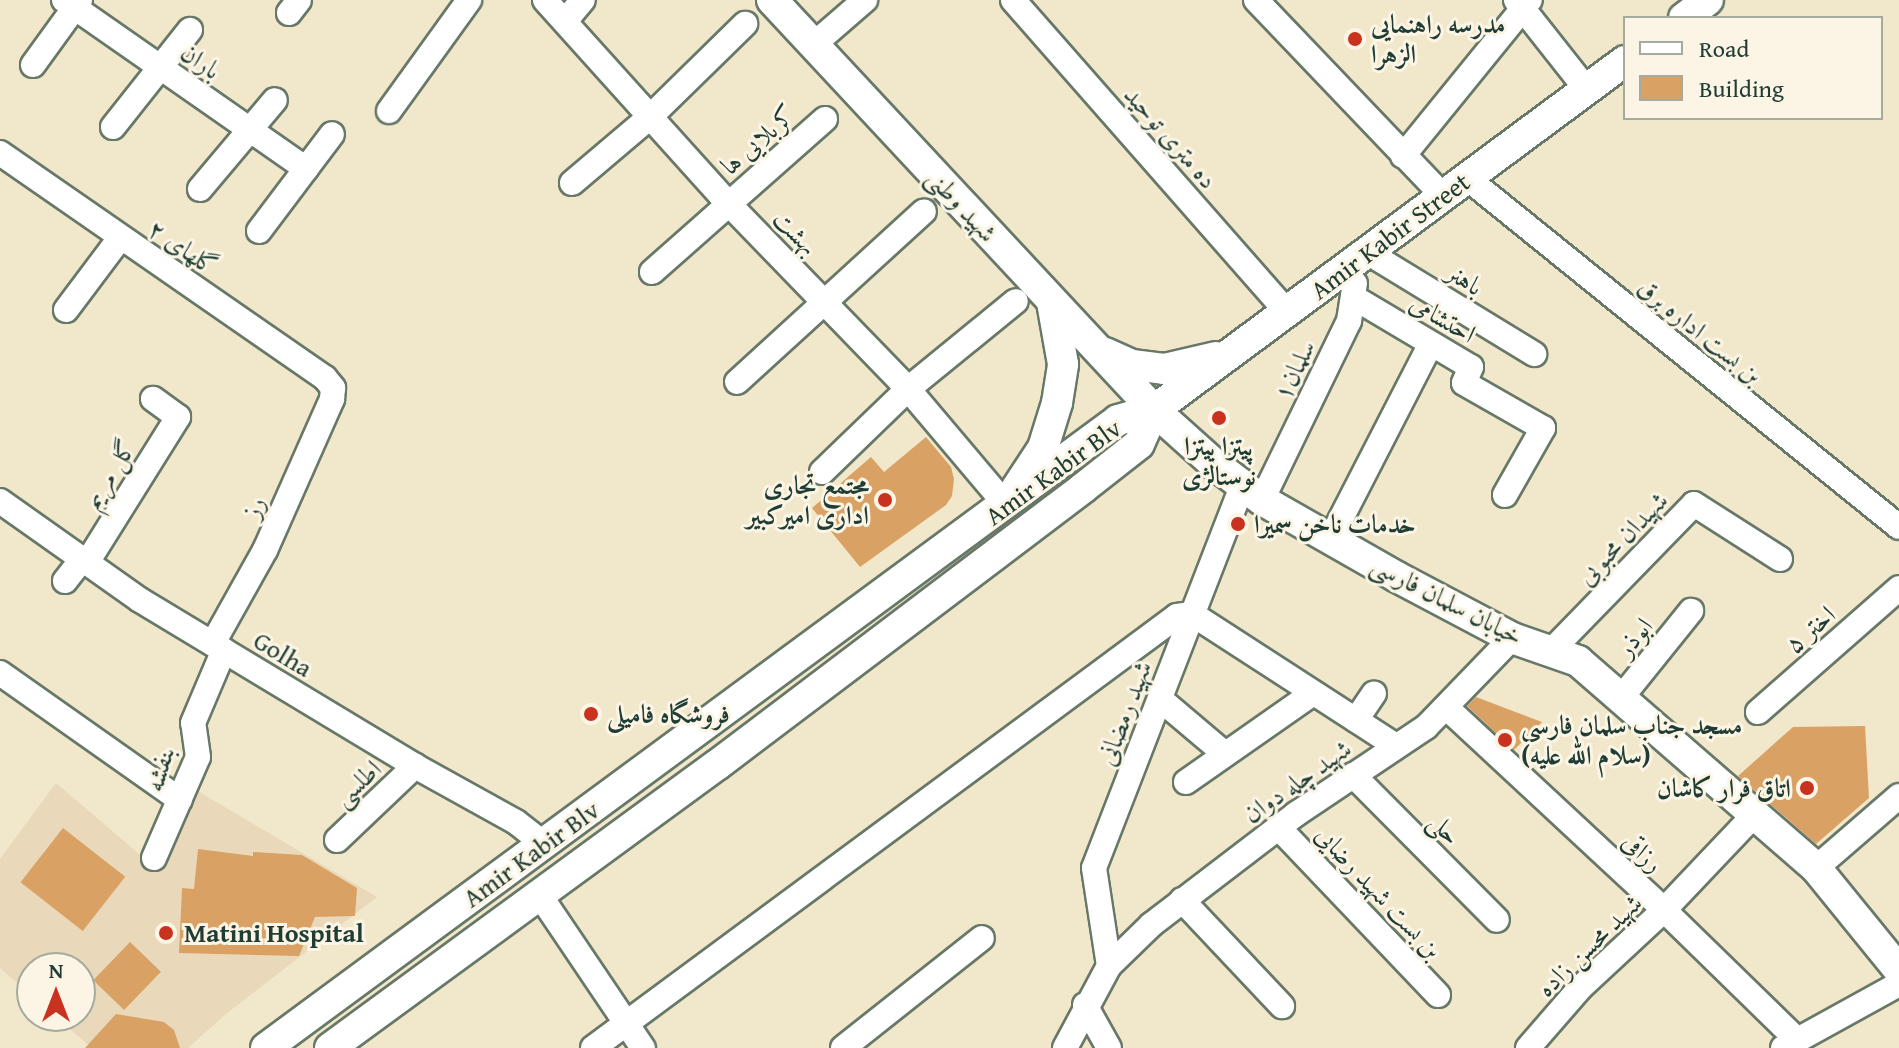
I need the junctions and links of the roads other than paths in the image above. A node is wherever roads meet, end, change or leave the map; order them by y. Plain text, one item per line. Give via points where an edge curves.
1 (469, 0) edge
2 (545, 0) edge
3 (583, 0) edge
4 (772, 0) edge
5 (865, 0) edge
6 (1013, 0) edge
7 (1256, 0) edge
8 (1708, 0) edge
9 (73, 2) edge
10 (1523, 2) edge
11 (1687, 16) edge
12 (566, 20) junction
13 (745, 24) dead end
14 (190, 30) dead end
15 (813, 45) junction
16 (1623, 63) edge
17 (33, 65) dead end
18 (160, 67) junction
19 (1587, 90) junction
20 (275, 100) dead end
21 (389, 111) dead end
22 (651, 116) junction
23 (825, 119) dead end
24 (113, 127) dead end
25 (250, 130) junction
26 (332, 134) dead end
27 (1, 155) edge
28 (1403, 156) junction
29 (306, 169) junction
30 (572, 183) dead end
31 (1455, 187) junction
32 (200, 189) dead end
33 (729, 204) junction
34 (924, 211) dead end
35 (259, 231) dead end
36 (120, 238) junction
37 (1363, 255) junction
38 (652, 272) dead end
39 (1353, 297) junction
40 (823, 299) junction
41 (1016, 301) dead end
42 (1052, 302) junction
43 (66, 310) dead end
44 (1287, 312) junction
45 (1430, 345) junction
46 (1236, 348) junction
47 (1096, 349) junction
48 (1534, 354) dead end
49 (737, 382) dead end
50 (333, 388) joint
51 (908, 389) junction
52 (153, 399) dead end
53 (1154, 410) junction
54 (1213, 463) junction
55 (822, 472) dead end
56 (1083, 488) junction
57 (1252, 493) junction
58 (1505, 495) dead end
59 (0, 501) edge
60 (1006, 505) junction
61 (1899, 527) edge
62 (1331, 538) junction
63 (1780, 559) dead end
64 (85, 560) junction
65 (65, 581) dead end
66 (1899, 588) edge
67 (1691, 611) dead end
68 (1192, 614) junction
69 (1512, 638) junction
70 (218, 646) junction
71 (1553, 649) junction
72 (0, 673) edge
73 (1313, 693) junction
74 (1374, 693) dead end
75 (1621, 698) junction
76 (1160, 699) junction
77 (1447, 708) junction
78 (1758, 712) dead end
79 (1356, 720) junction
80 (693, 736) junction
81 (1396, 746) junction
82 (1225, 754) junction
83 (717, 765) junction
84 (415, 766) junction
85 (1353, 775) junction
86 (1186, 782) dead end
87 (1899, 796) edge
88 (180, 800) junction
89 (1756, 813) junction
90 (1278, 827) junction
91 (337, 840) dead end
92 (544, 844) junction
93 (154, 858) dead end
94 (1816, 868) junction
95 (539, 894) junction
96 (1182, 900) junction
97 (1664, 910) junction
98 (1497, 920) dead end
99 (982, 938) dead end
100 (1109, 966) junction
101 (1899, 970) edge
102 (1899, 984) edge
103 (1438, 995) dead end
104 (1085, 1005) junction
105 (1282, 1006) dead end
106 (626, 1023) junction
107 (1790, 1044) edge
108 (848, 1046) edge
109 (266, 1048) edge
110 (330, 1048) edge
111 (593, 1048) edge
112 (643, 1048) edge
113 (1065, 1048) edge
114 (1109, 1048) edge
115 (1528, 1048) edge

1 - 21 street
2 - 12 street, بهشت
3 - 12 street
4 - 15 main road, شهید وطنی
5 - 15 street
6 - 44 street, ده متری توحید
7 - 28 street, بن بست اداره برق
8 - 11 main road
9 - 17 street
9 - 18 street, باران
10 - 19 street
10 - 28 street
12 - 22 street, بهشت
13 - 22 street
14 - 18 street
15 - 42 main road, شهید وطنی
16 - 19 main road, Amir Kabir Street
18 - 24 street
18 - 25 street, باران
19 - 31 main road, Amir Kabir Street
20 - 25 street
22 - 30 street
22 - 33 street, بهشت
23 - 33 street, کربلایی ها
25 - 29 street, باران
25 - 32 street
26 - 29 street
27 - 36 street, گلهای ۲
28 - 31 street, بن بست اداره برق
29 - 35 street
31 - 37 main road, Amir Kabir Street
31 - 61 street, بن بست اداره برق
33 - 38 street, کربلایی ها
33 - 40 street, بهشت
34 - 40 street
36 - 43 street
36 - 50 street, گلهای ۲
37 - 39 street, سلمان۱
37 - 44 main road, Amir Kabir Street
37 - 48 street, باهنر
39 - 45 street, احتشامی
39 - 57 street, سلمان۱ via 1349,321
40 - 49 street
40 - 51 street, بهشت
41 - 51 street
42 - 47 main road, شهید وطنی
42 - 60 main road via 1063,364 1057,403 1043,448
44 - 46 main road, Amir Kabir Street
45 - 58 street, احتشامی via 1471,367 1464,383 1543,428
45 - 62 street
46 - 47 main road via 1164,369 1132,365
46 - 53 main road, Amir Kabir Street
47 - 53 main road, شهید وطنی
50 - 70 street, رز
51 - 55 street
51 - 60 street, بهشت
52 - 64 street, گل مریم via 178,417
53 - 54 main road, خیابان سلمان فارسی
53 - 56 main road, Amir Kabir Blv via 1139,444
53 - 60 main road, Amir Kabir Blv via 1118,420
54 - 56 main road via 1162,447 1112,485
54 - 57 main road, خیابان سلمان فارسی
56 - 83 main road, Amir Kabir Blv
57 - 62 main road, خیابان سلمان فارسی
57 - 68 street, شهید رمضانی
59 - 64 street, Golha
60 - 80 main road, Amir Kabir Blv
62 - 69 main road, خیابان سلمان فارسی
63 - 71 street, شهیدان محبوبی via 1694,504
64 - 65 street, گل مریم
64 - 70 street, Golha
66 - 78 street, اختر ۵
67 - 75 street, ابوذر
68 - 73 street
68 - 76 street, شهید رمضانی
68 - 106 street via 1163,623
69 - 71 main road, خیابان سلمان فارسی
69 - 77 street, شهید چله دوان
70 - 84 street, Golha
70 - 88 street, بنفشه via 193,723 198,757
71 - 75 main road, خیابان سلمان فارسی via 1578,661
72 - 88 street
73 - 79 street
73 - 82 street
74 - 79 street
75 - 89 main road, خیابان سلمان فارسی
76 - 82 street
76 - 100 street, شهید رمضانی via 1094,868
77 - 81 street, شهید چله دوان
77 - 97 street, رزاقی
79 - 81 street
80 - 83 main road
80 - 92 main road, Amir Kabir Blv
81 - 85 street, شهید چله دوان
82 - 86 street
83 - 95 main road, Amir Kabir Blv
84 - 91 street, اطلسی
84 - 92 street, Golha via 516,822
85 - 90 street, شهید چله دوان
85 - 98 street, حلی
87 - 94 street
88 - 93 street, بنفشه
89 - 94 main road, خیابان سلمان فارسی
89 - 97 street, شهید محسن زاده
90 - 96 street, شهید چله دوان
90 - 103 street, بن بست شهید رضایی
92 - 109 main road, Amir Kabir Blv
94 - 101 main road, خیابان سلمان فارسی
95 - 106 street
95 - 110 main road, Amir Kabir Blv
96 - 100 street, شهید چله دوان
96 - 105 street
97 - 107 street, رزاقی
97 - 115 street, شهید محسن زاده via 1580,988
99 - 108 street
100 - 104 street, شهید چله دوان
102 - 107 street
104 - 113 street, شهید چله دوان
104 - 114 street
106 - 111 street
106 - 112 street

